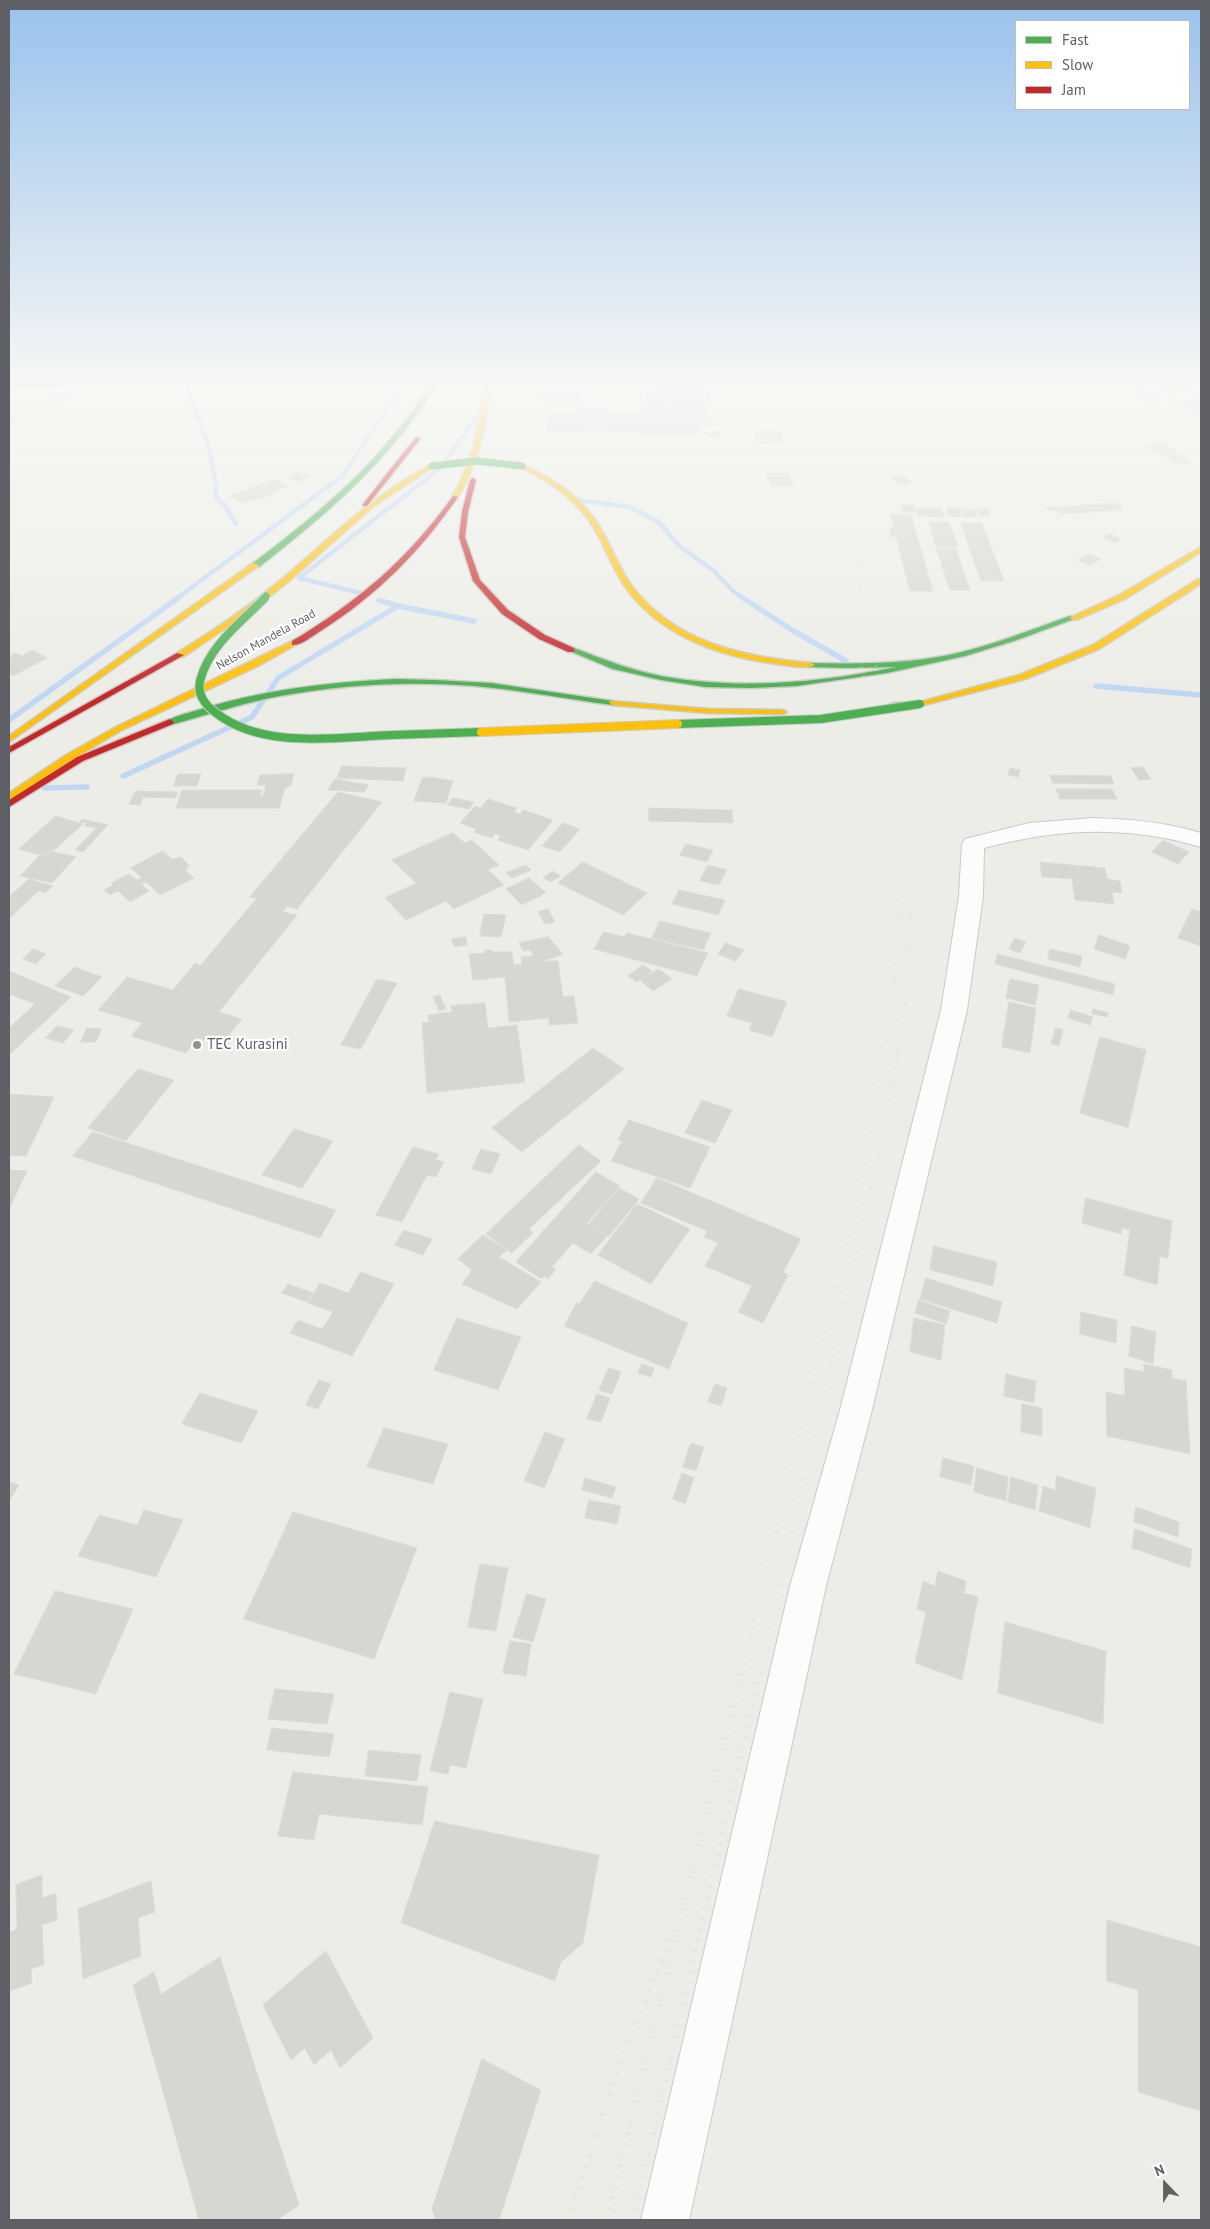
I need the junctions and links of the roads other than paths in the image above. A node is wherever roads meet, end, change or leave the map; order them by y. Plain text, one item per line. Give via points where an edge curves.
1 (352, 487) edge
2 (381, 487) edge
3 (394, 487) edge
4 (460, 487) edge
5 (472, 487) edge
6 (560, 487) edge
7 (365, 506) junction
8 (1201, 549) edge
9 (1201, 581) edge
10 (266, 596) junction
11 (948, 657) junction
12 (920, 704) junction
13 (9, 740) edge
14 (9, 750) edge
15 (9, 797) edge
16 (9, 804) edge
17 (1201, 840) edge
18 (665, 2220) edge

1 - 13 main road via 293,537 196,610
2 - 7 main road
3 - 7 main road, bridge
4 - 15 main road, Nelson Mandela Road via 435,527 404,562 360,600 308,636 250,667 134,720 69,756
5 - 11 main road via 462,542 479,584 500,610 525,628 607,664 661,677 754,686 814,684 869,676
6 - 11 main road, bridge via 592,518 636,599 659,620 684,635 745,657 808,665 895,663
7 - 10 main road
8 - 11 main road via 1096,610
9 - 12 main road via 1096,647 1022,677
10 - 12 main road, bridge via 214,655 200,680 200,697 210,711 220,720 244,730 347,737 742,723 821,719
10 - 14 main road via 204,640
12 - 16 main road via 768,712 692,710 470,684 359,683 248,699 153,727 89,754
17 - 18 street via 1180,832 1136,827 1051,827 973,844 971,896 954,1010 856,1410 808,1586

